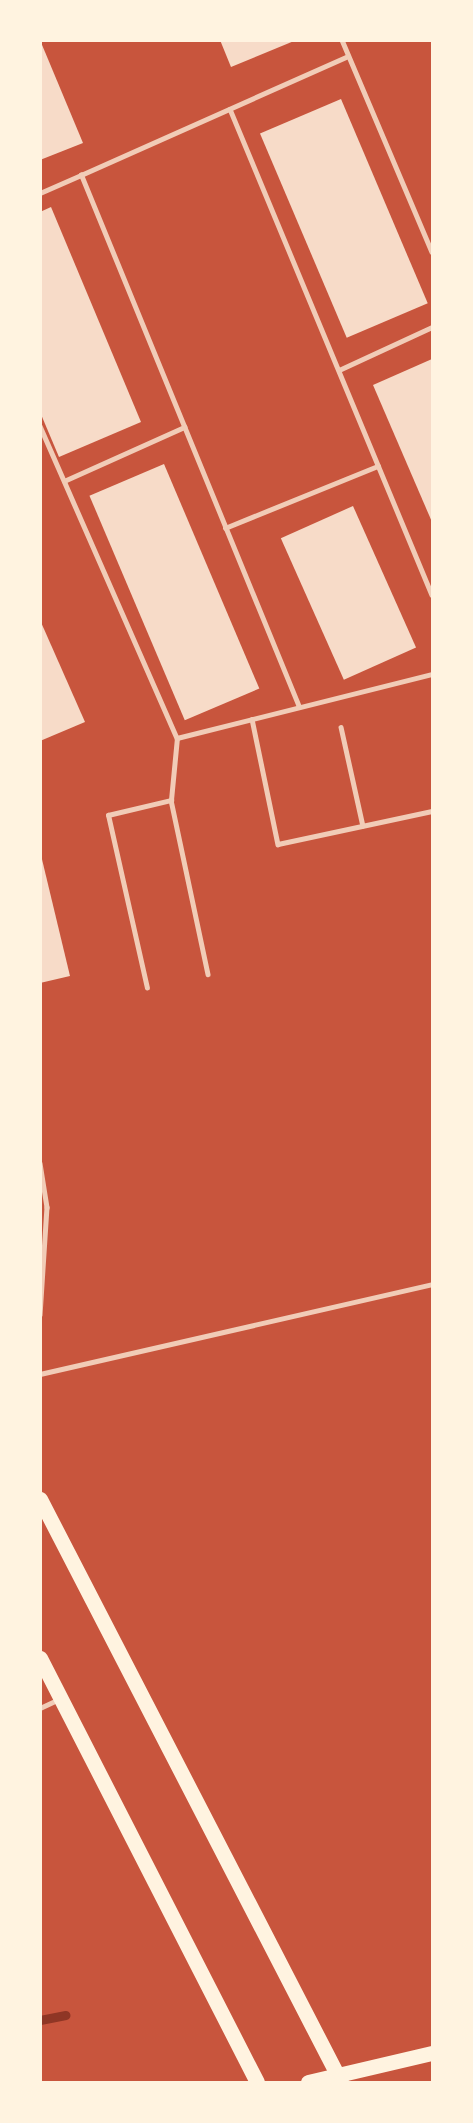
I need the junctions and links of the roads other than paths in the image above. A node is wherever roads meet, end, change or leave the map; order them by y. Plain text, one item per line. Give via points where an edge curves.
1 (342, 40) edge
2 (348, 56) junction
3 (230, 109) junction
4 (81, 175) junction
5 (40, 193) edge
6 (432, 252) edge
7 (432, 327) edge
8 (339, 370) junction
9 (40, 426) edge
10 (184, 427) junction
11 (378, 466) junction
12 (64, 481) junction
13 (225, 528) junction
14 (432, 595) edge
15 (432, 674) edge
16 (299, 707) junction
17 (252, 719) junction
18 (341, 727) dead end
19 (177, 738) junction
20 (171, 800) junction
21 (432, 811) edge
22 (363, 826) junction
23 (208, 974) dead end
24 (147, 988) dead end
25 (40, 1163) edge
26 (432, 1284) edge
27 (40, 1315) edge
28 (40, 1374) edge
29 (40, 1499) edge
30 (40, 1658) edge
31 (61, 1698) junction
32 (40, 1708) edge
33 (432, 2053) edge
34 (339, 2079) edge
35 (257, 2082) edge
36 (308, 2082) edge

1 - 2 lane
2 - 3 lane
2 - 6 lane
3 - 4 lane
3 - 8 lane
4 - 5 lane
4 - 10 lane
7 - 8 lane
8 - 11 lane
9 - 12 lane
10 - 12 lane
10 - 13 lane
11 - 13 lane
11 - 14 lane
12 - 19 lane
13 - 16 lane
15 - 16 lane
16 - 17 lane
17 - 19 lane
17 - 22 lane via 278,844
18 - 22 lane
19 - 20 lane
20 - 23 lane
20 - 24 lane via 108,815
21 - 22 lane
25 - 27 lane via 47,1208
26 - 28 lane
29 - 34 main road
30 - 31 main road
31 - 32 lane
31 - 35 main road
33 - 34 main road
34 - 36 main road

